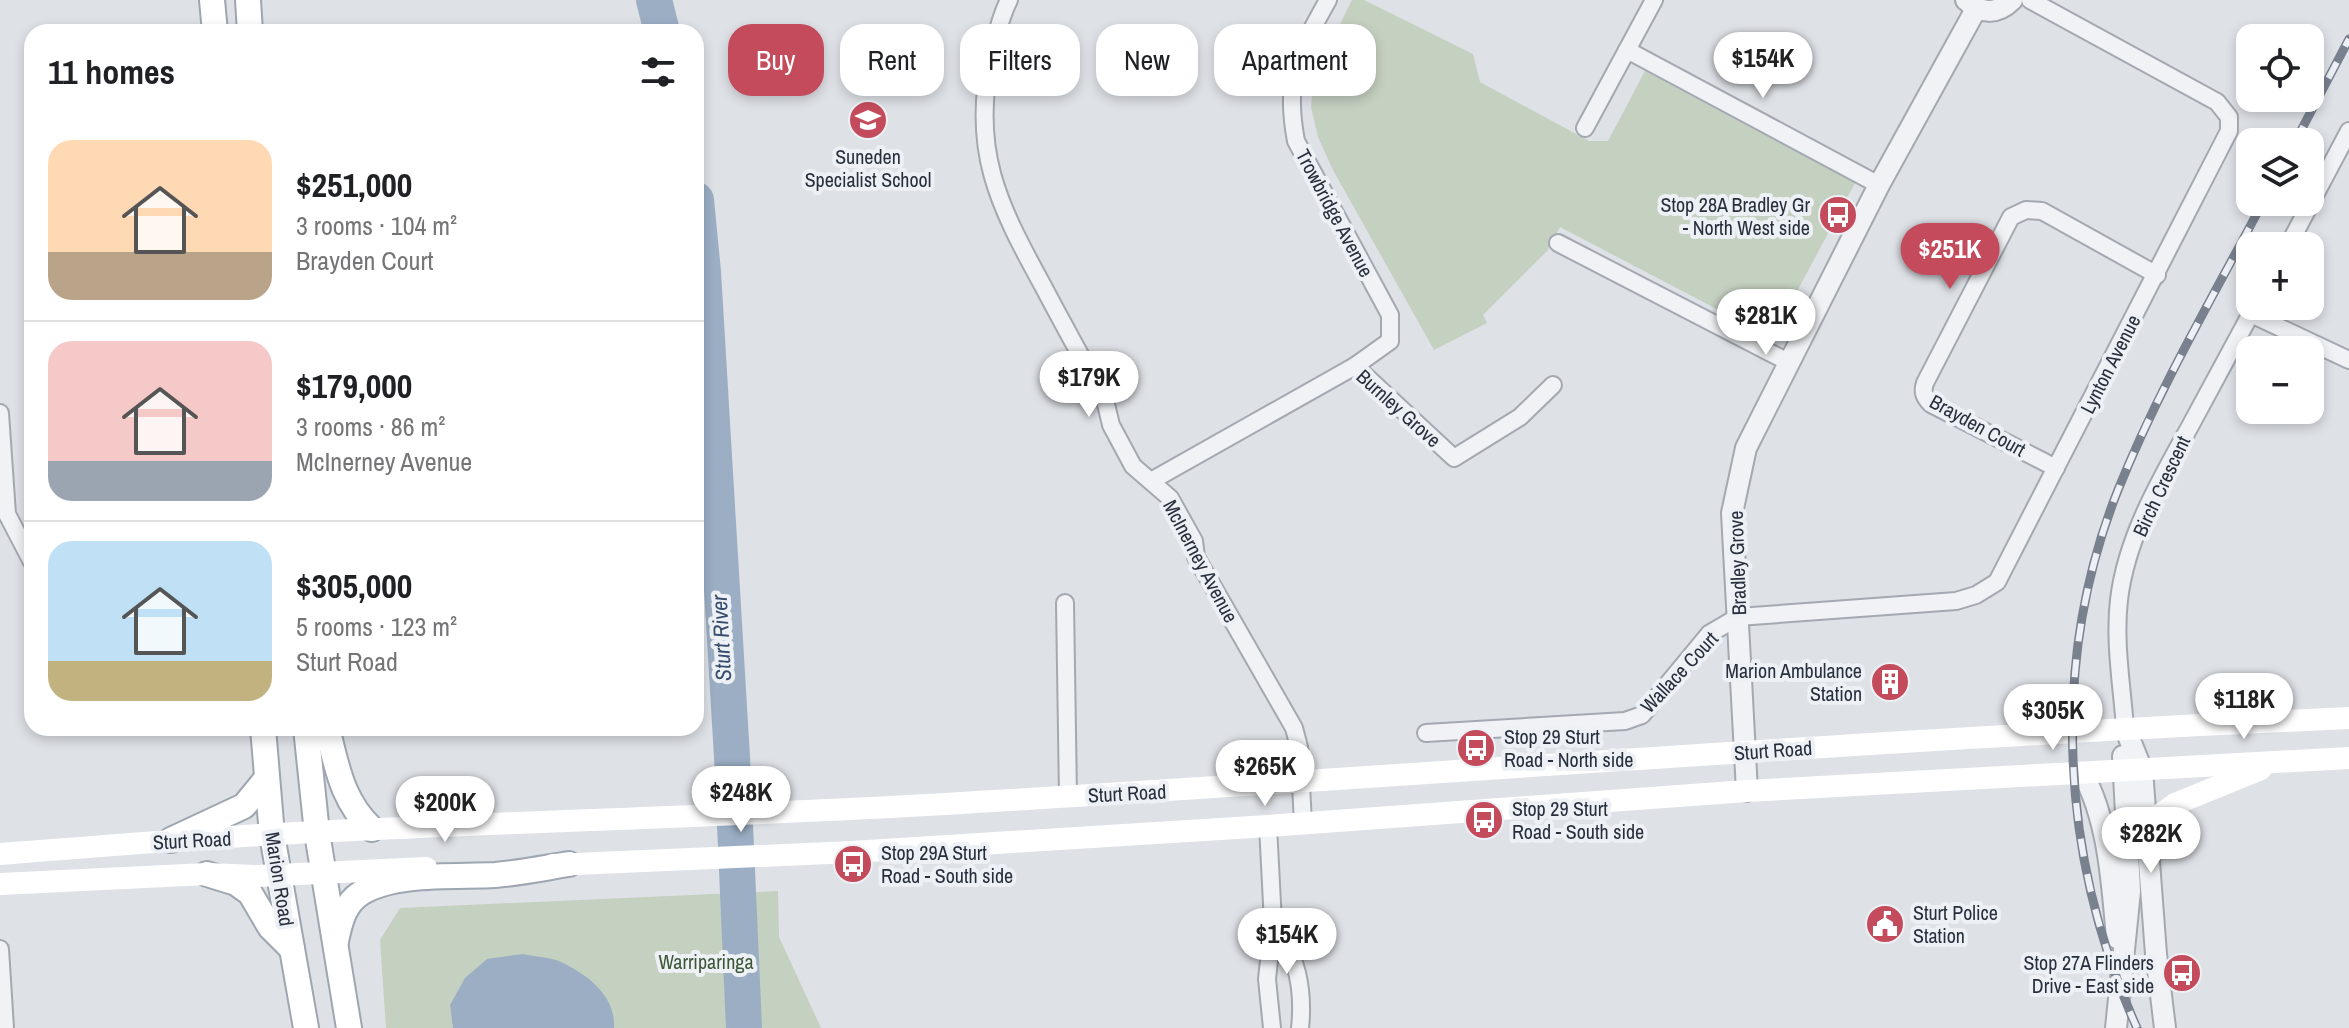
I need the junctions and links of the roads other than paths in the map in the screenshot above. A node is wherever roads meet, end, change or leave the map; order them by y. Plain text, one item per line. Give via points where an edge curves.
1 (212, 0) edge
2 (248, 0) edge
3 (1009, 0) edge
4 (1328, 0) edge
5 (1654, 0) edge
6 (2012, 0) edge
7 (2030, 0) edge
8 (1971, 4) edge
9 (214, 24) edge
10 (250, 24) edge
11 (1627, 50) junction
12 (1585, 128) dead end
13 (2349, 131) edge
14 (1879, 185) junction
15 (2295, 232) edge
16 (1558, 243) dead end
17 (2157, 275) junction
18 (2248, 320) edge
19 (2272, 320) edge
20 (2349, 360) edge
21 (1788, 362) junction
22 (1355, 366) junction
23 (1553, 385) dead end
24 (0, 413) edge
25 (2056, 468) junction
26 (1151, 481) junction
27 (24, 547) edge
28 (1065, 603) dead end
29 (1738, 617) junction
30 (2349, 718) edge
31 (2125, 728) junction
32 (1426, 733) dead end
33 (264, 736) edge
34 (307, 736) edge
35 (329, 736) edge
36 (1744, 752) junction
37 (2349, 758) edge
38 (2277, 762) junction
39 (2132, 770) junction
40 (2083, 774) junction
41 (267, 778) junction
42 (1301, 783) junction
43 (1747, 791) junction
44 (1068, 797) junction
45 (1303, 823) junction
46 (2146, 825) junction
47 (1268, 826) junction
48 (372, 829) junction
49 (317, 833) junction
50 (272, 835) junction
51 (171, 840) junction
52 (0, 854) edge
53 (569, 864) junction
54 (323, 872) junction
55 (207, 874) junction
56 (279, 875) junction
57 (0, 884) edge
58 (1273, 923) junction
59 (334, 947) junction
60 (0, 949) edge
61 (292, 949) junction
62 (2120, 978) junction
63 (5, 1028) edge
64 (306, 1028) edge
65 (349, 1028) edge
66 (1272, 1028) edge
67 (1300, 1028) edge
68 (2116, 1028) edge
69 (2165, 1028) edge

1 - 9 main road
2 - 10 main road
3 - 26 street, McInerney Avenue via 987,77 984,139 995,190 1007,222 1105,400 1111,425 1133,466
4 - 22 street, Trowbridge Avenue via 1298,60 1290,109 1296,141 1390,315 1390,341
5 - 11 street
6 - 8 street via 1989,12
7 - 17 street, Lynton Avenue via 2217,102 2229,117 2225,143
8 - 14 street, Bradley Grove
11 - 12 street
11 - 14 street
13 - 15 street
14 - 21 street, Bradley Grove
16 - 21 street
17 - 25 street, Lynton Avenue
17 - 25 street, Brayden Court via 2042,211 2026,210 2011,217 1922,390 1931,404
18 - 31 street, Birch Crescent via 2163,474 2131,551 2119,599
19 - 20 street
21 - 29 street, Bradley Grove via 1746,448 1732,513
22 - 23 street, Burnley Grove via 1454,458 1520,417
22 - 26 street, Burnley Grove
24 - 27 street via 7,514
25 - 29 street, Lynton Avenue via 1997,582 1976,595 1956,601
26 - 42 street, McInerney Avenue via 1170,498 1194,541 1196,557 1294,728
28 - 44 street
29 - 32 street, Wallace Court via 1709,634 1642,715 1625,721
29 - 36 street, Bradley Grove
30 - 31 main road, Sturt Road
31 - 36 main road, Sturt Road
31 - 39 street
33 - 41 main road, Marion Road
34 - 49 main road
35 - 48 main road via 342,787
36 - 42 main road, Sturt Road
36 - 43 street, Bradley Grove
37 - 38 main road, Sturt Road
38 - 39 main road, Sturt Road
38 - 46 main road via 2175,804
39 - 40 main road, Sturt Road
39 - 46 street
39 - 62 street via 2130,891
40 - 43 main road, Sturt Road
40 - 62 street via 2110,868
41 - 50 main road, Marion Road
41 - 51 main road via 244,806
42 - 44 main road, Sturt Road
42 - 45 street, McInerney Avenue
43 - 45 main road, Sturt Road
44 - 48 main road, Sturt Road
45 - 47 main road, Sturt Road
46 - 69 street
47 - 53 main road, Sturt Road
47 - 58 street
48 - 49 main road, Sturt Road
49 - 50 main road, Sturt Road
49 - 54 main road
50 - 51 main road, Sturt Road
50 - 56 main road, Marion Road
51 - 52 main road, Sturt Road
53 - 54 main road, Sturt Road
53 - 59 main road via 377,886 349,903
54 - 56 main road, Sturt Road
54 - 59 main road
55 - 56 main road, Sturt Road
55 - 57 main road, Sturt Road
55 - 61 main road via 250,893 270,927
56 - 61 main road, Marion Road
58 - 66 street via 1267,979
58 - 67 street via 1296,968
59 - 65 main road
60 - 63 street
61 - 64 main road, Marion Road
62 - 68 street

